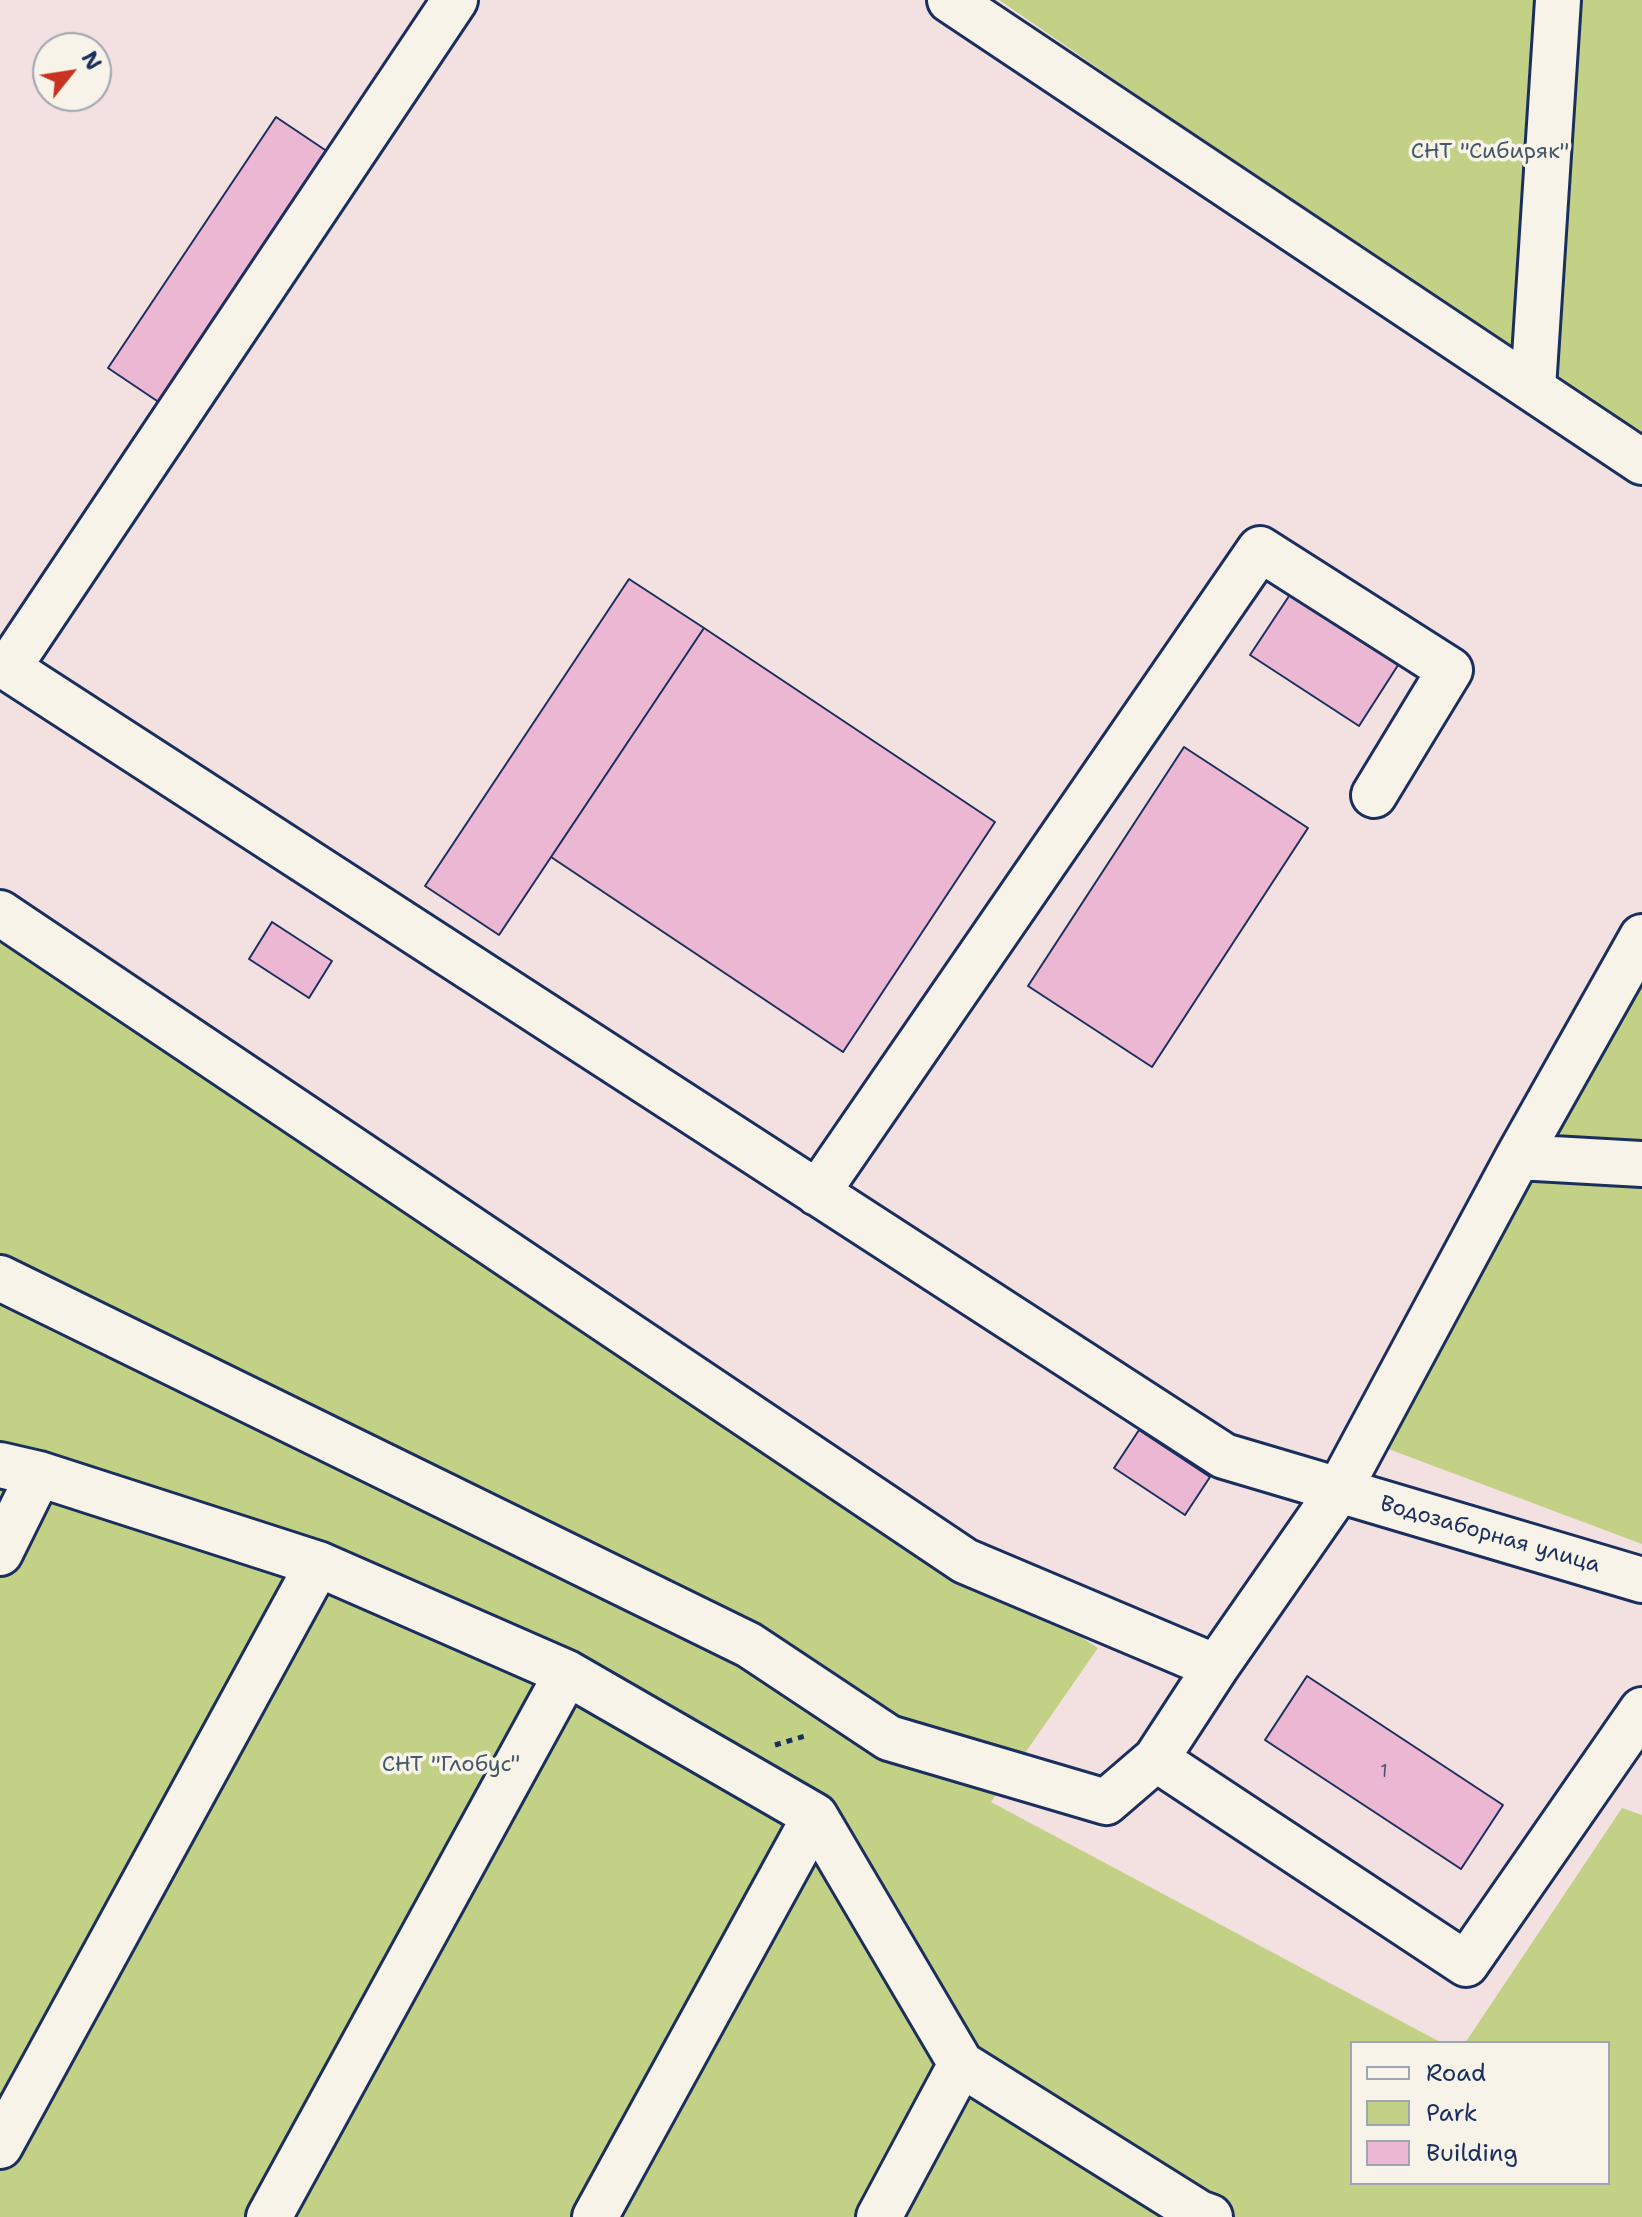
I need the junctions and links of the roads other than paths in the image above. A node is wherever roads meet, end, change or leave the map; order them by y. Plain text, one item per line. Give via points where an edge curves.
1 (455, 0) edge
2 (950, 0) edge
3 (1558, 0) edge
4 (1533, 388) junction
5 (1642, 462) edge
6 (1374, 795) dead end
7 (0, 913) edge
8 (1642, 937) edge
9 (1518, 1157) junction
10 (1642, 1164) edge
11 (817, 1193) junction
12 (0, 1278) edge
13 (20, 1469) edge
14 (1339, 1490) junction
15 (0, 1553) edge
16 (318, 1564) junction
17 (1642, 1580) edge
18 (1216, 1667) junction
19 (567, 1673) junction
20 (1642, 1710) edge
21 (1156, 1759) junction
22 (815, 1816) junction
23 (961, 2064) junction
24 (0, 2146) edge
25 (1202, 2216) edge
26 (269, 2217) edge
27 (595, 2217) edge
28 (879, 2217) edge

1 - 11 lane, Водозаборная улица via 8,668
2 - 4 lane
3 - 4 lane
4 - 5 lane
6 - 11 lane via 1450,670 1260,549
7 - 18 lane via 965,1561
8 - 9 lane
9 - 10 lane
9 - 14 lane
11 - 14 lane, Водозаборная улица via 1224,1456
12 - 21 lane via 749,1645 889,1738 1106,1802
13 - 15 lane
13 - 16 lane
14 - 17 lane, Водозаборная улица
14 - 18 lane
16 - 19 lane
16 - 24 lane
18 - 21 lane
19 - 22 lane
19 - 26 lane
20 - 21 lane via 1466,1964
22 - 23 lane
22 - 27 lane
23 - 25 lane
23 - 28 lane

